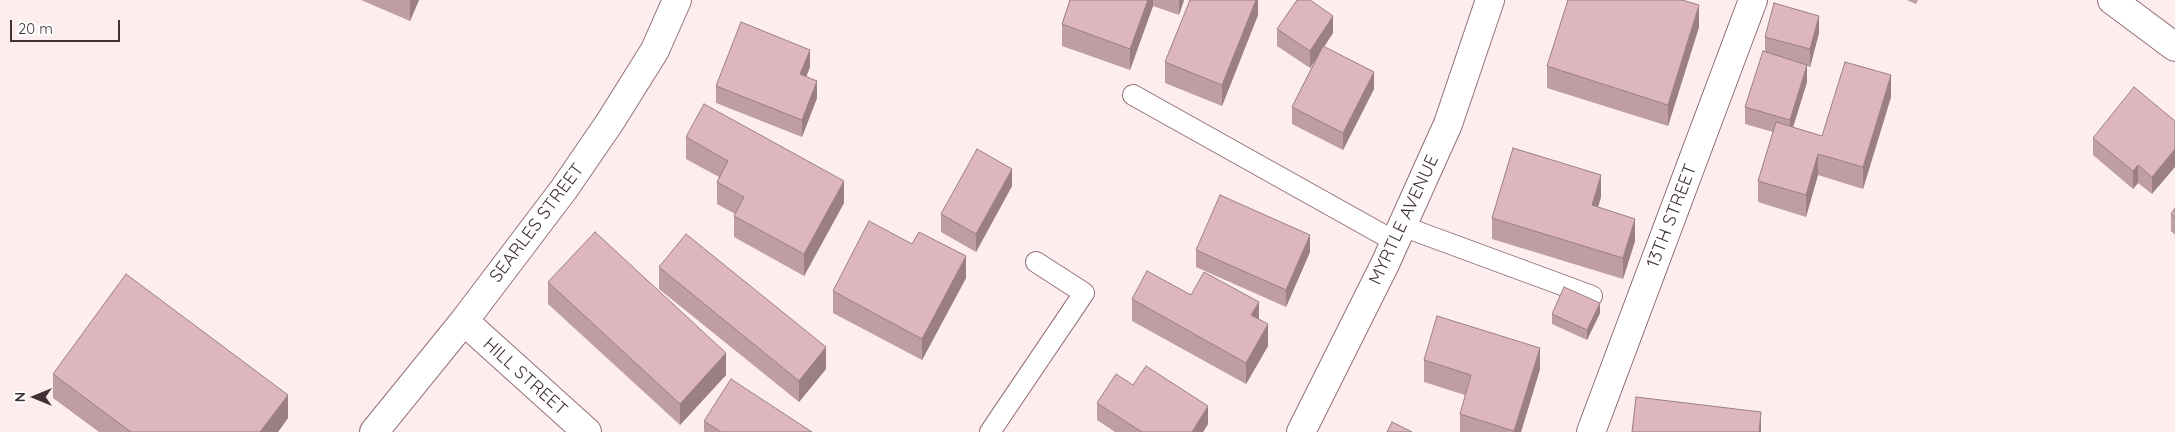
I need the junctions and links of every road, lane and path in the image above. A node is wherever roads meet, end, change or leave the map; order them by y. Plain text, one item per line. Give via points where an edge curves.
1 (677, 0) edge
2 (1490, 0) edge
3 (1753, 0) edge
4 (2112, 0) edge
5 (2175, 47) edge
6 (1134, 95) dead end
7 (1399, 234) junction
8 (1036, 262) dead end
9 (1592, 296) dead end
10 (464, 321) junction
11 (374, 432) edge
12 (587, 432) edge
13 (990, 432) edge
14 (1301, 432) edge
15 (1590, 432) edge

1 - 10 street, SEARLES STREET via 655,50 610,122 564,189
2 - 7 street, MYRTLE AVENUE via 1448,124
3 - 15 street, 13TH STREET
4 - 5 street
6 - 7 lane
7 - 9 lane
7 - 14 street, MYRTLE AVENUE
8 - 13 lane via 1084,293
10 - 11 street, SEARLES STREET
10 - 12 street, HILL STREET

